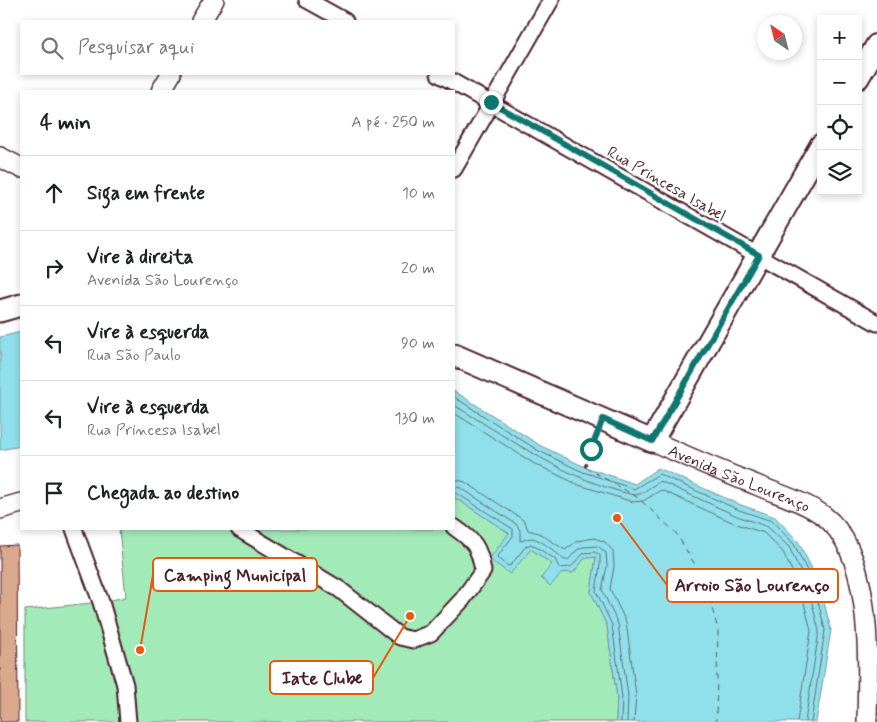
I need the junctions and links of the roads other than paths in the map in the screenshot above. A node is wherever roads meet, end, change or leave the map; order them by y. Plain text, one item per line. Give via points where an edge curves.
1 (214, 0) edge
2 (307, 0) edge
3 (551, 0) edge
4 (202, 20) edge
5 (343, 20) edge
6 (877, 45) edge
7 (862, 71) edge
8 (170, 75) edge
9 (441, 75) edge
10 (162, 90) edge
11 (491, 102) junction
12 (818, 150) edge
13 (0, 157) edge
14 (20, 167) edge
15 (455, 167) edge
16 (759, 255) junction
17 (20, 305) edge
18 (0, 311) edge
19 (877, 323) edge
20 (455, 355) edge
21 (652, 441) junction
22 (20, 503) edge
23 (0, 509) edge
24 (455, 528) edge
25 (74, 530) edge
26 (241, 530) edge
27 (874, 649) edge
28 (128, 722) edge
29 (867, 722) edge

1 - 4 street
2 - 5 street
3 - 11 street
6 - 7 main road
8 - 10 street
9 - 11 street, Rua Princesa Isabel
11 - 15 street
11 - 16 street, Rua Princesa Isabel
12 - 16 main road
13 - 14 street
16 - 19 street, Rua Princesa Isabel
16 - 21 main road
17 - 18 main road
20 - 21 main road, Avenida São Lourenço
21 - 27 street, Avenida São Lourenço via 809,506 825,516 839,531 852,554
22 - 23 street
24 - 26 street via 471,540 480,555 483,571 462,600 431,633 413,640 400,637 338,589
25 - 28 street via 101,602 125,685
27 - 29 street, Avenida São Lourenço

